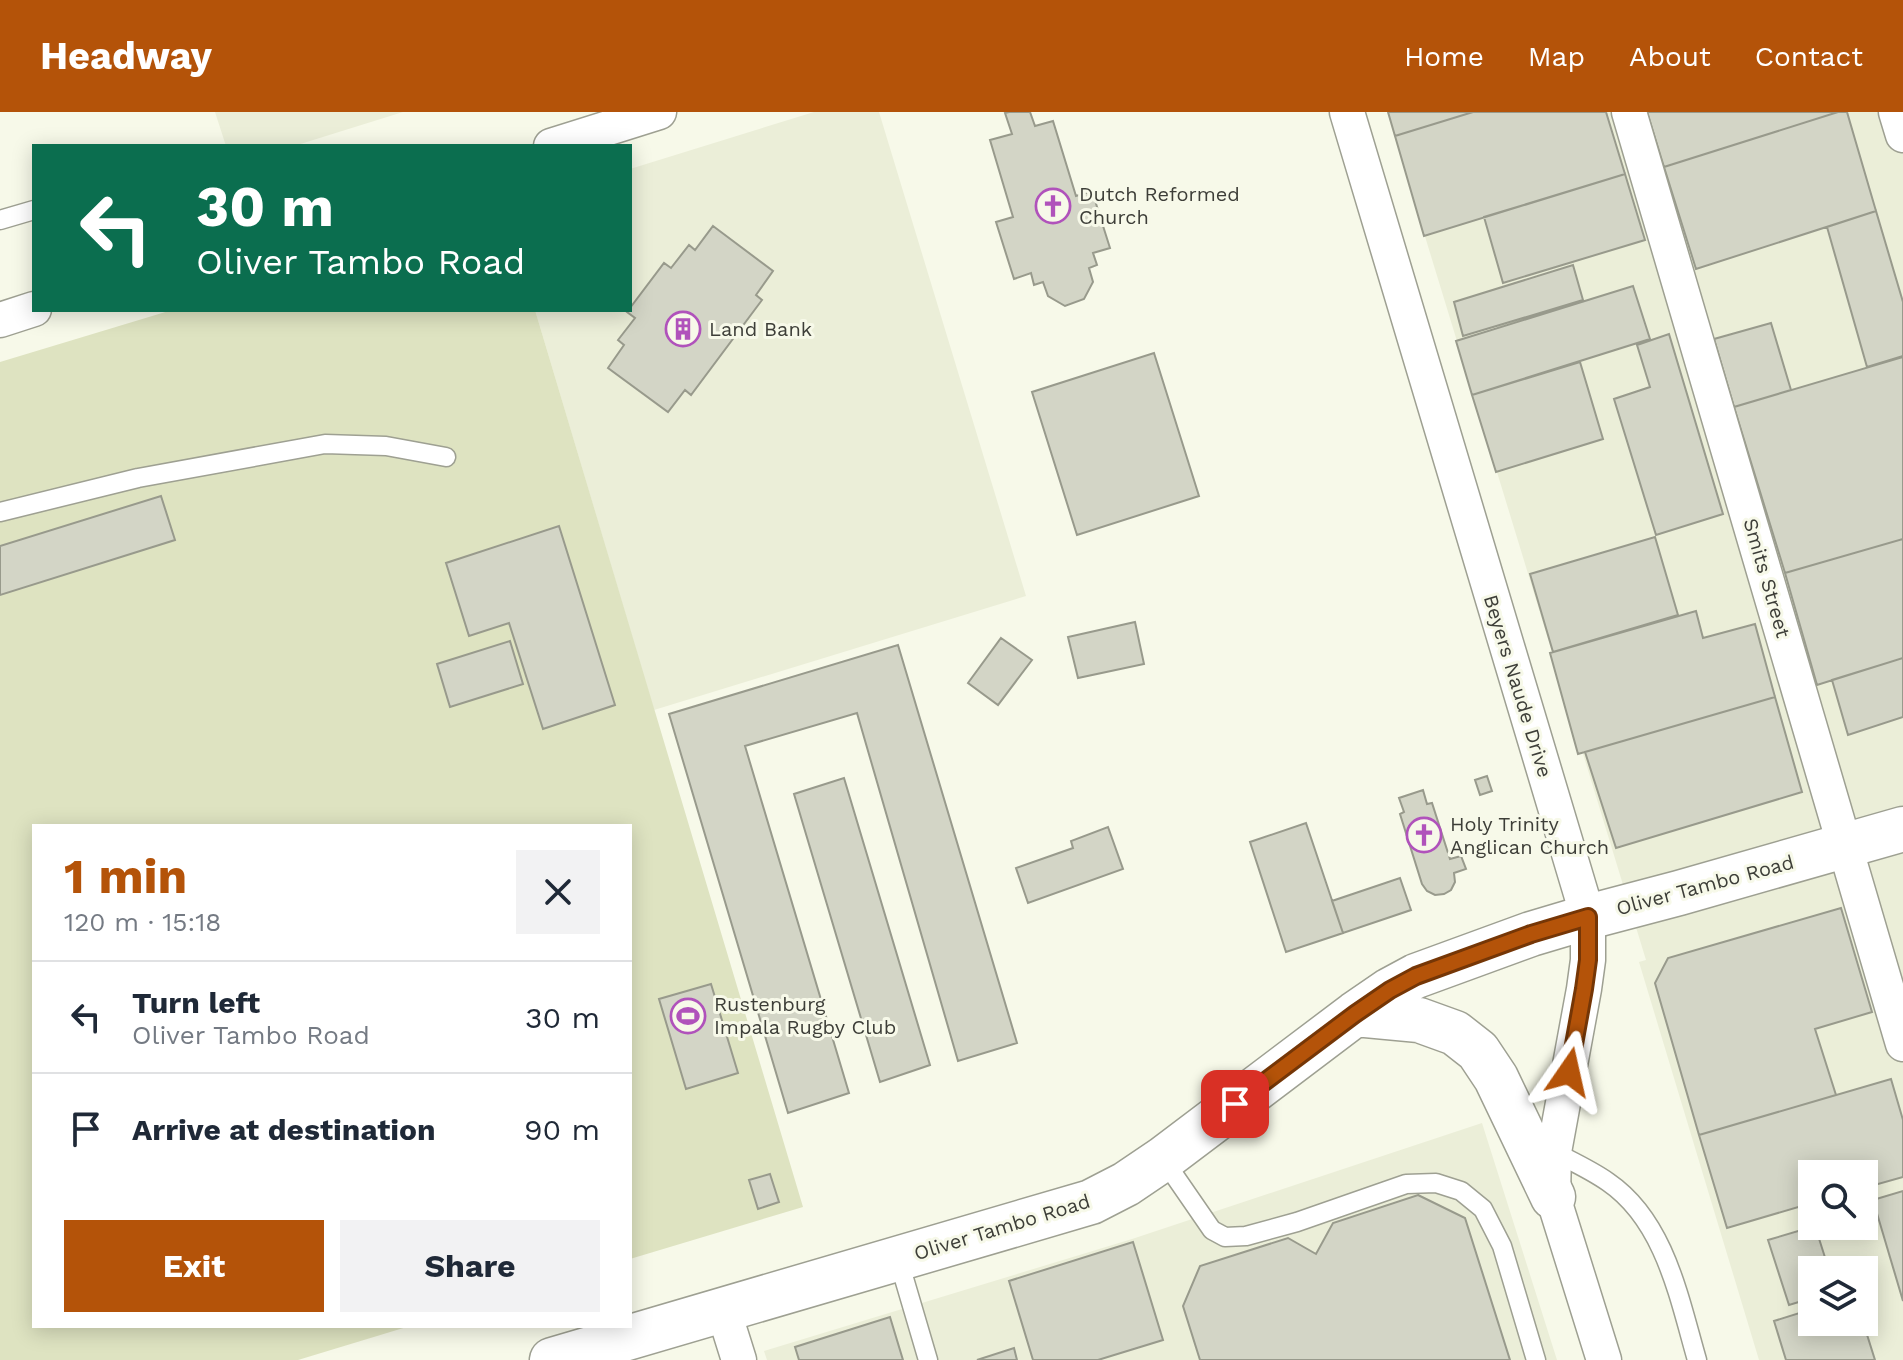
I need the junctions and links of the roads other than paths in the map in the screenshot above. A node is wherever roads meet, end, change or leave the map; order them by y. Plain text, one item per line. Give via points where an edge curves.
1 (659, 112) edge
2 (1347, 112) edge
3 (1629, 112) edge
4 (1896, 112) edge
5 (1903, 135) edge
6 (557, 144) edge
7 (32, 211) edge
8 (0, 220) edge
9 (32, 310) edge
10 (0, 320) edge
11 (446, 457) dead end
12 (0, 512) edge
13 (1903, 829) edge
14 (1846, 846) junction
15 (1588, 917) junction
16 (1355, 1014) junction
17 (1902, 1035) edge
18 (1554, 1152) junction
19 (1163, 1159) junction
20 (1553, 1197) junction
21 (898, 1258) junction
22 (723, 1309) junction
23 (552, 1360) edge
24 (739, 1360) edge
25 (928, 1360) edge
26 (1536, 1360) edge
27 (1604, 1360) edge
28 (1697, 1360) edge

1 - 6 street
2 - 15 street, Beyers Naude Drive
3 - 14 street, Smits Street
4 - 5 street
7 - 8 lane
9 - 10 street
11 - 12 lane via 386,446 325,444 138,478
13 - 14 main road, Oliver Tambo Road
14 - 15 main road, Oliver Tambo Road
14 - 17 street, Smits Street
15 - 16 main road, Oliver Tambo Road via 1416,976
15 - 18 street, Beyers Naude Drive via 1584,989
16 - 19 main road, Oliver Tambo Road
16 - 20 main road via 1419,1020 1455,1033 1478,1051
18 - 20 street, Beyers Naude Drive
18 - 28 lane via 1608,1182 1651,1230 1670,1267
19 - 21 main road, Oliver Tambo Road via 1091,1202
19 - 26 lane via 1212,1230 1225,1237 1297,1222 1406,1184 1436,1183 1461,1191 1483,1209 1502,1246
20 - 27 street, Beyers Naude Drive
21 - 22 main road, Oliver Tambo Road
21 - 25 lane
22 - 23 main road, Oliver Tambo Road
22 - 24 street

